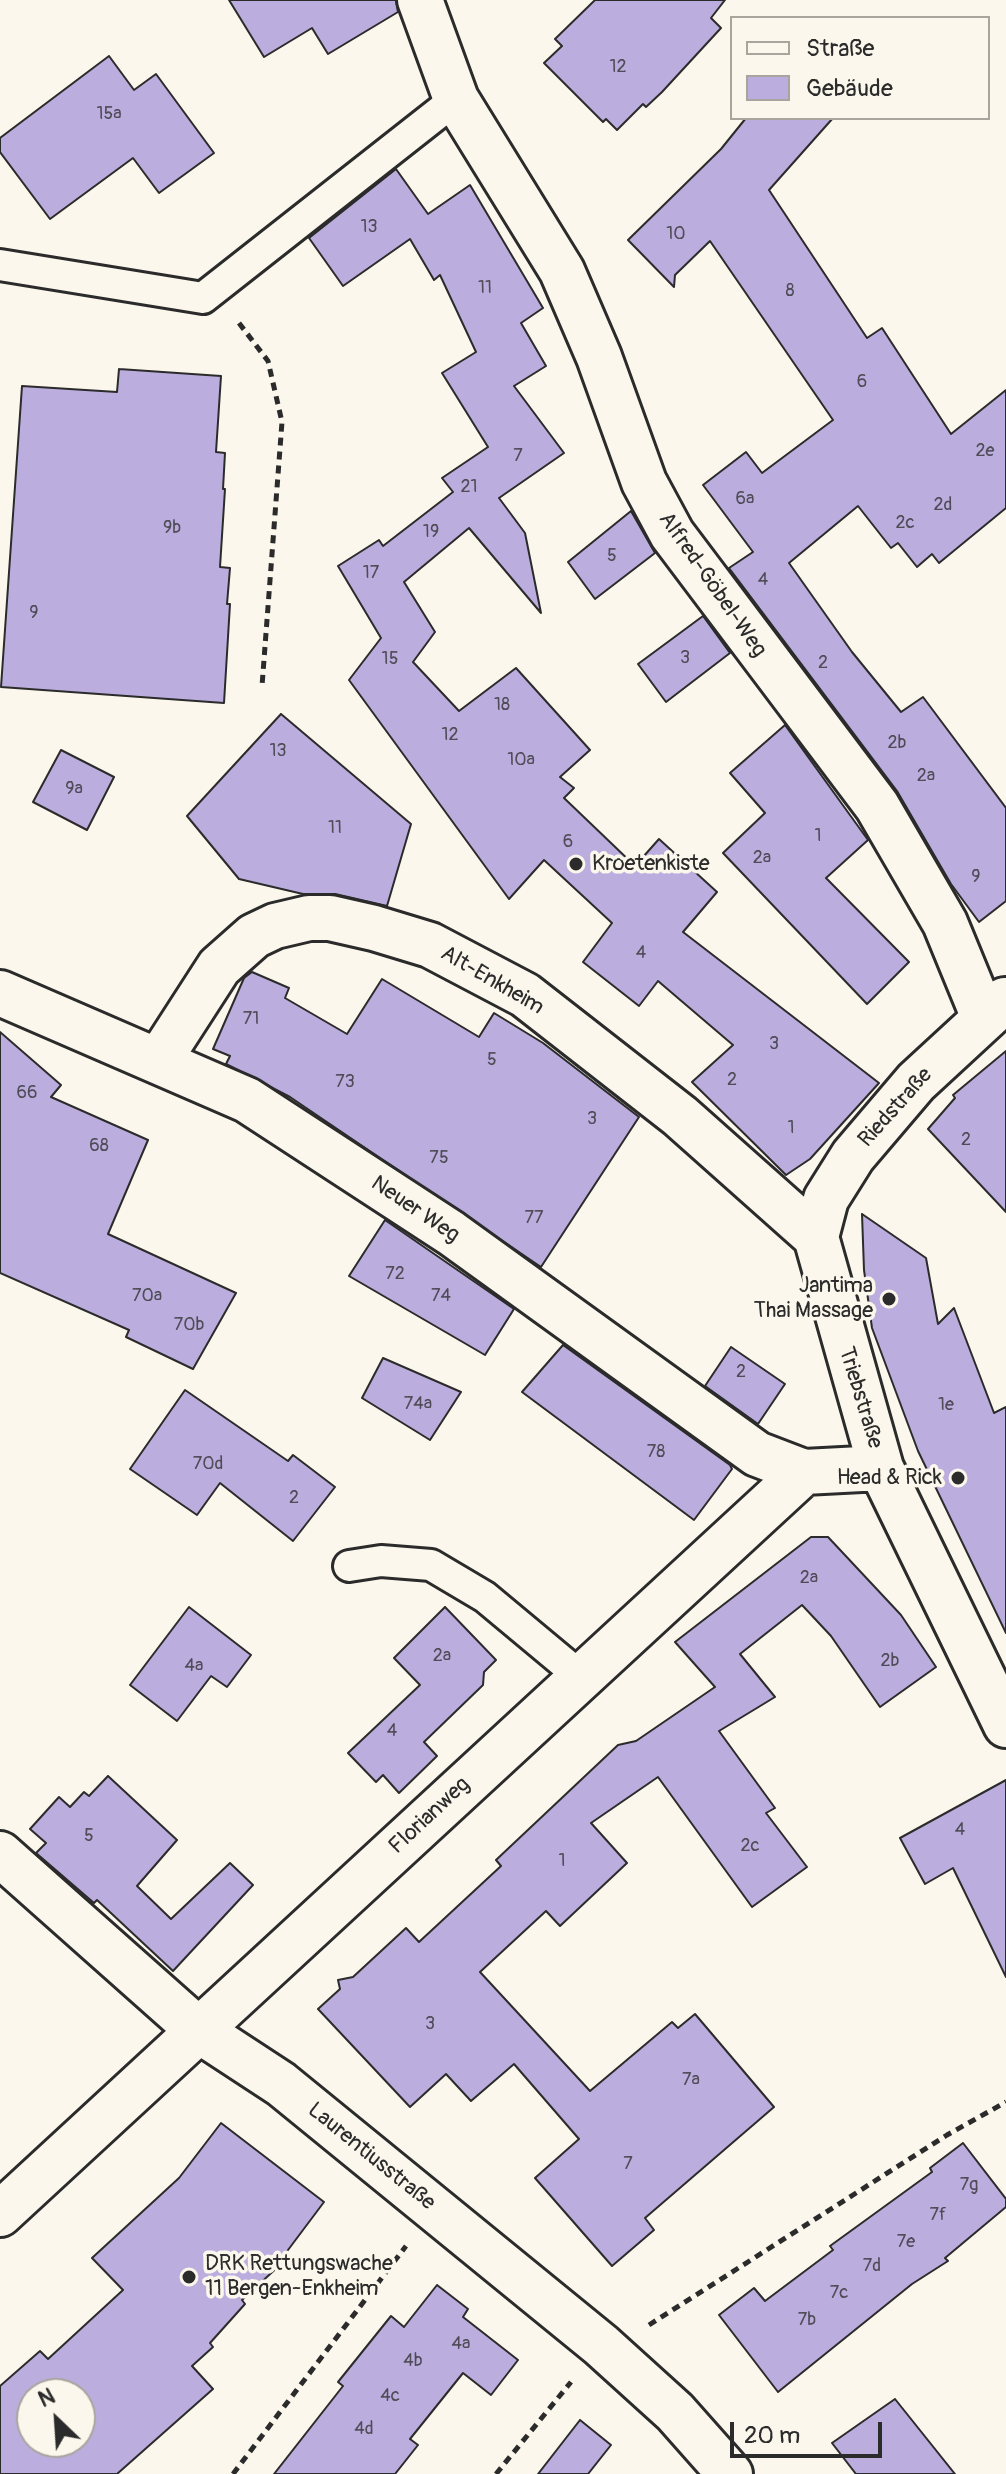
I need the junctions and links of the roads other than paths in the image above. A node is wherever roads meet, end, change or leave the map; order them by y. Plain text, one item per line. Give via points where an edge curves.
1 (420, 0) edge
2 (456, 99) junction
3 (0, 265) edge
4 (0, 993) edge
5 (995, 1009) edge
6 (159, 1060) junction
7 (816, 1237) junction
8 (881, 1468) junction
9 (804, 1472) junction
10 (349, 1566) dead end
11 (581, 1677) junction
12 (1006, 1725) edge
13 (0, 1854) edge
14 (197, 2029) junction
15 (0, 2214) edge
16 (730, 2474) edge

1 - 2 street, Alfred-Göbel-Weg
2 - 3 lane via 203,298
2 - 5 street, Alfred-Göbel-Weg via 562,271 644,482 672,534 877,806
4 - 6 street, Neuer Weg
5 - 7 street, Riedstraße via 916,1082 853,1156 826,1199
6 - 7 street, Alt-Enkheim via 219,967 254,936 309,918 374,928 430,945 525,995 680,1116
6 - 9 street, Neuer Weg via 247,1100 451,1233 757,1454
7 - 8 street, Triebstraße
8 - 9 street
8 - 12 street, Triebstraße
9 - 11 street, Florianweg
10 - 11 lane via 381,1561 431,1565 485,1597
11 - 14 street, Florianweg
13 - 14 street, Laurentiusstraße
14 - 15 street, Florianweg
14 - 16 street, Laurentiusstraße via 281,2084 604,2348 675,2412

